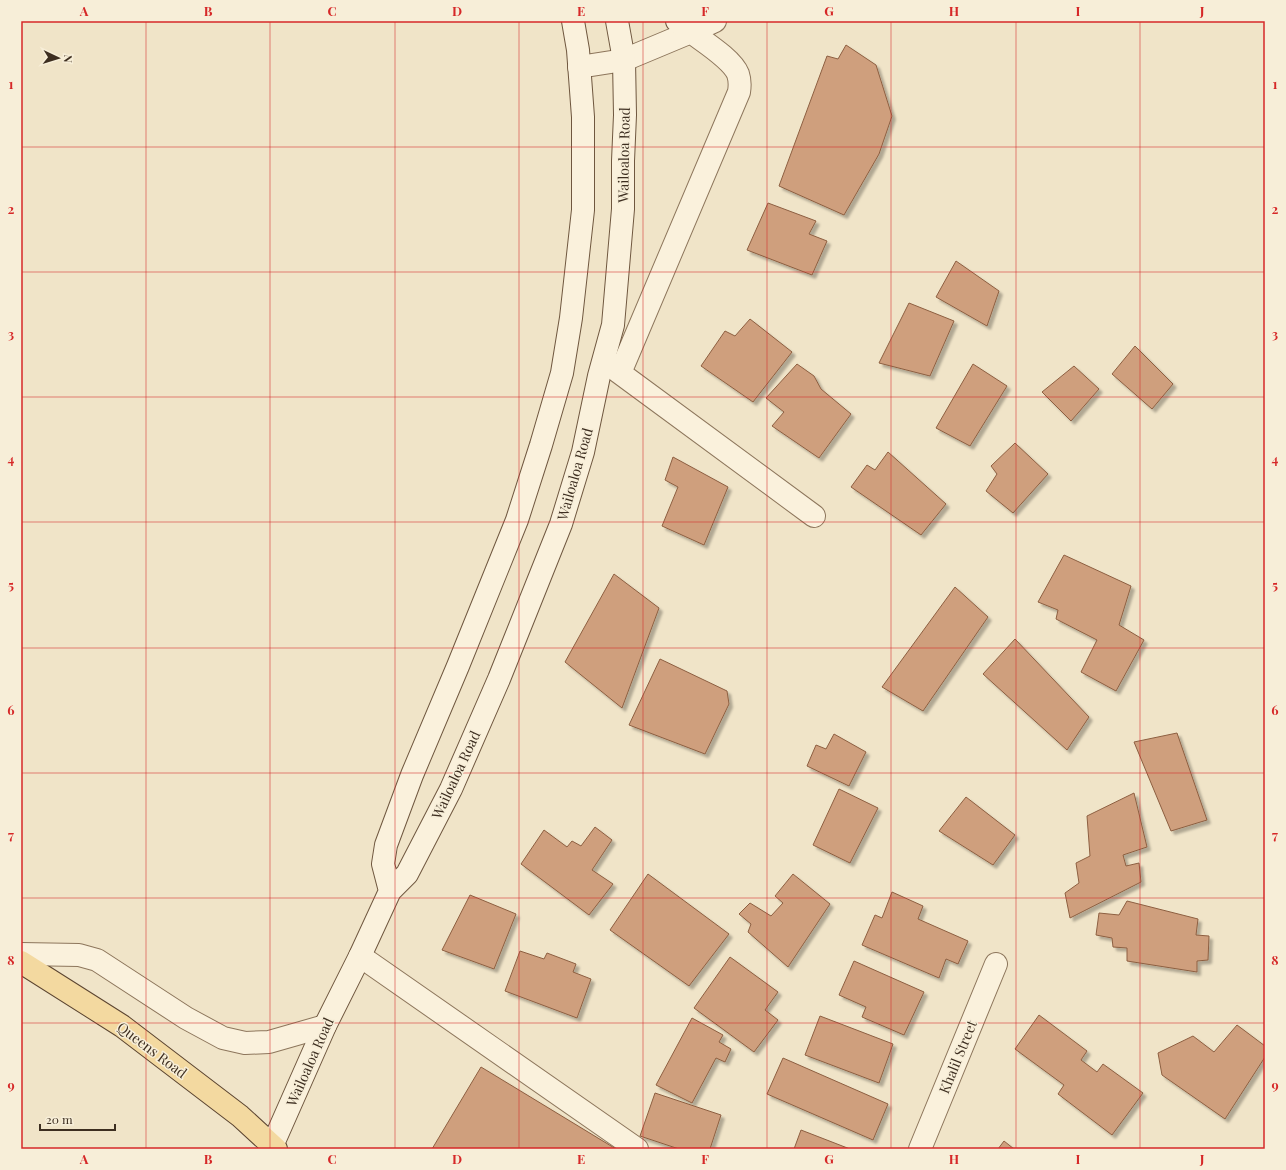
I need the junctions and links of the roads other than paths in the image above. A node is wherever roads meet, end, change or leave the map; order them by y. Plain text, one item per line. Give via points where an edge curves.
1 (573, 21) edge
2 (617, 21) edge
3 (715, 21) edge
4 (684, 27) edge
5 (624, 60) junction
6 (579, 67) junction
7 (612, 367) junction
8 (814, 516) dead end
9 (390, 891) junction
10 (21, 954) edge
11 (360, 956) junction
12 (21, 962) edge
13 (996, 964) dead end
14 (326, 1026) junction
15 (273, 1148) edge
16 (637, 1149) edge
17 (920, 1149) edge

1 - 6 main road
2 - 5 main road, Wailoaloa Road
3 - 4 main road
4 - 5 main road
4 - 7 main road, Wailoaloa Road via 729,61 737,72 739,92
5 - 6 main road
5 - 7 main road, Wailoaloa Road via 623,209
6 - 9 main road via 583,117 583,210 562,373 517,520 386,845 383,864
7 - 8 main road
7 - 9 main road, Wailoaloa Road via 582,452 561,524 525,615 451,788 407,874
9 - 11 main road, Wailoaloa Road
10 - 14 main road via 79,955 97,960 186,1018 224,1038 245,1043 269,1042
11 - 14 main road, Wailoaloa Road
11 - 16 main road
12 - 15 main road, Queens Road via 122,1026 234,1112
13 - 17 main road, Khalil Street
14 - 15 main road, Wailoaloa Road

